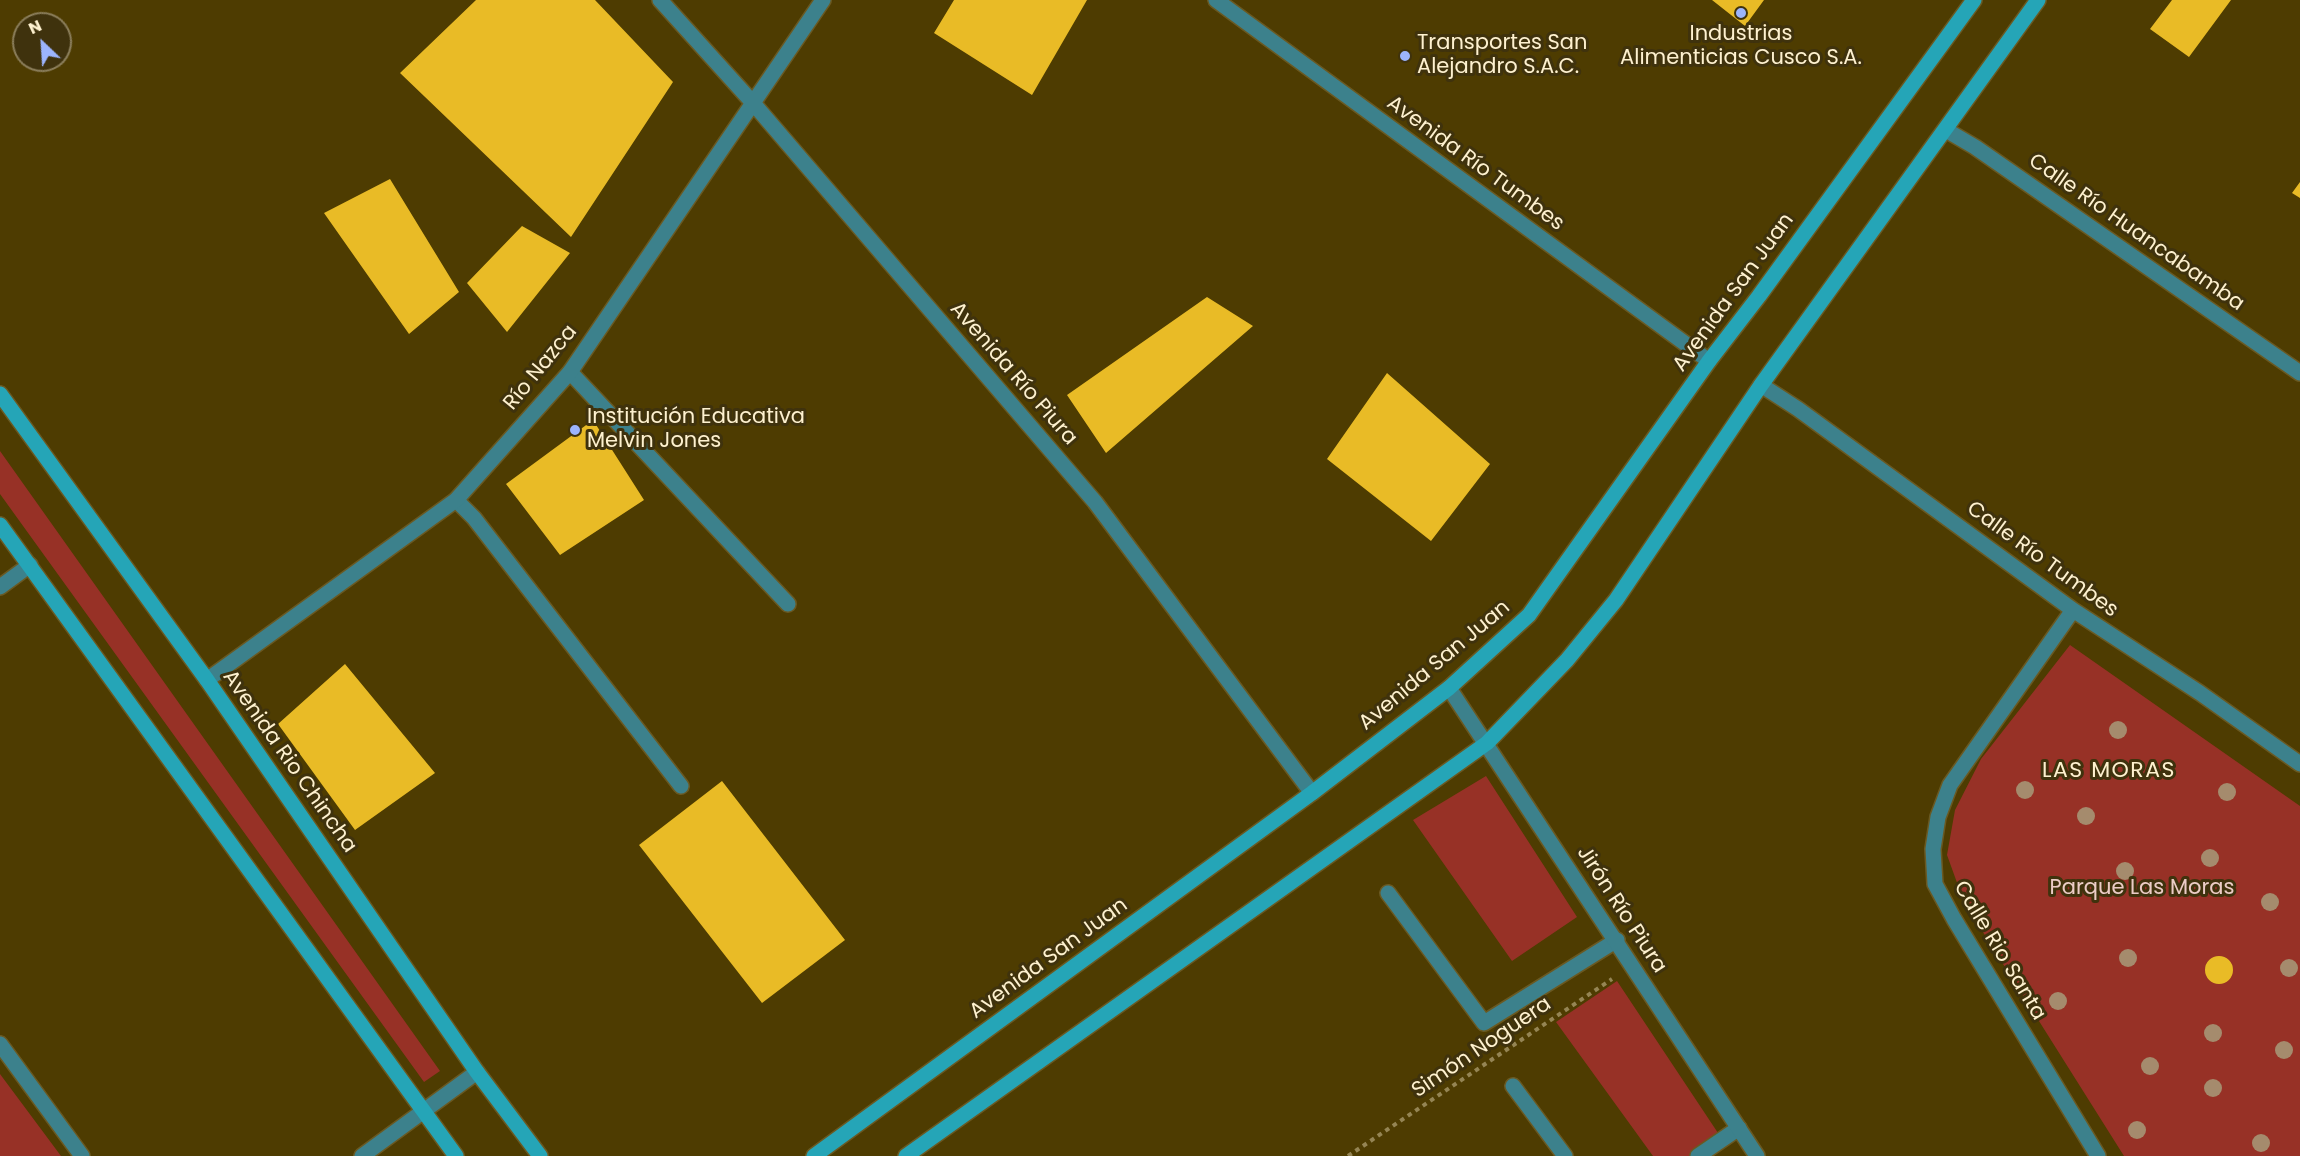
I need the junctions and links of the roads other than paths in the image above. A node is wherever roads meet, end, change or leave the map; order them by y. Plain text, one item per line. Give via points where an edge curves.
1 (660, 0) edge
2 (823, 0) edge
3 (1216, 0) edge
4 (1974, 0) edge
5 (2038, 0) edge
6 (753, 102) junction
7 (1946, 130) junction
8 (1709, 361) junction
9 (570, 372) junction
10 (2300, 374) edge
11 (1761, 385) junction
12 (0, 394) edge
13 (456, 500) junction
14 (0, 525) edge
15 (30, 565) junction
16 (0, 587) edge
17 (788, 604) dead end
18 (2073, 610) junction
19 (207, 680) junction
20 (1449, 688) junction
21 (1487, 743) junction
22 (2300, 764) edge
23 (681, 786) dead end
24 (1312, 793) junction
25 (1388, 893) dead end
26 (1617, 940) junction
27 (0, 1044) edge
28 (477, 1072) junction
29 (1513, 1086) dead end
30 (423, 1110) junction
31 (1738, 1128) junction
32 (82, 1156) edge
33 (362, 1156) edge
34 (456, 1156) edge
35 (540, 1156) edge
36 (814, 1156) edge
37 (906, 1156) edge
38 (1565, 1156) edge
39 (1698, 1156) edge
40 (1757, 1156) edge
41 (2098, 1156) edge

1 - 6 street, Avenida Río Piura
2 - 6 street, Río Nazca
3 - 8 street, Avenida Río Tumbes
4 - 8 street, Avenida San Juan
5 - 7 street
6 - 9 street, Río Nazca
6 - 24 street, Avenida Río Piura via 1095,502
7 - 10 street, Calle Río Huancabamba
7 - 11 street
8 - 20 street, Avenida San Juan via 1529,615
9 - 13 street, Río Nazca
9 - 17 street
11 - 18 street, Calle Río Tumbes
11 - 21 street via 1616,600 1567,660
12 - 19 street, Avenida Rio Chincha
13 - 19 street, Río Nazca
13 - 23 street via 474,518
14 - 15 street
15 - 16 street
15 - 30 street
18 - 22 street, Calle Río Tumbes
18 - 41 street, Calle Rio Santa via 1950,785 1938,816 1933,849 1935,884
19 - 28 street, Avenida Rio Chincha
20 - 21 street, Jirón Río Piura
20 - 24 street, Avenida San Juan
21 - 26 street, Jirón Río Piura
21 - 37 street
24 - 36 street, Avenida San Juan
25 - 26 street via 1484,1023
26 - 31 street, Jirón Río Piura
27 - 32 street
28 - 30 street
28 - 35 street, Avenida Rio Chincha
29 - 38 street
30 - 33 street
30 - 34 street
31 - 39 street
31 - 40 street, Jirón Río Piura

